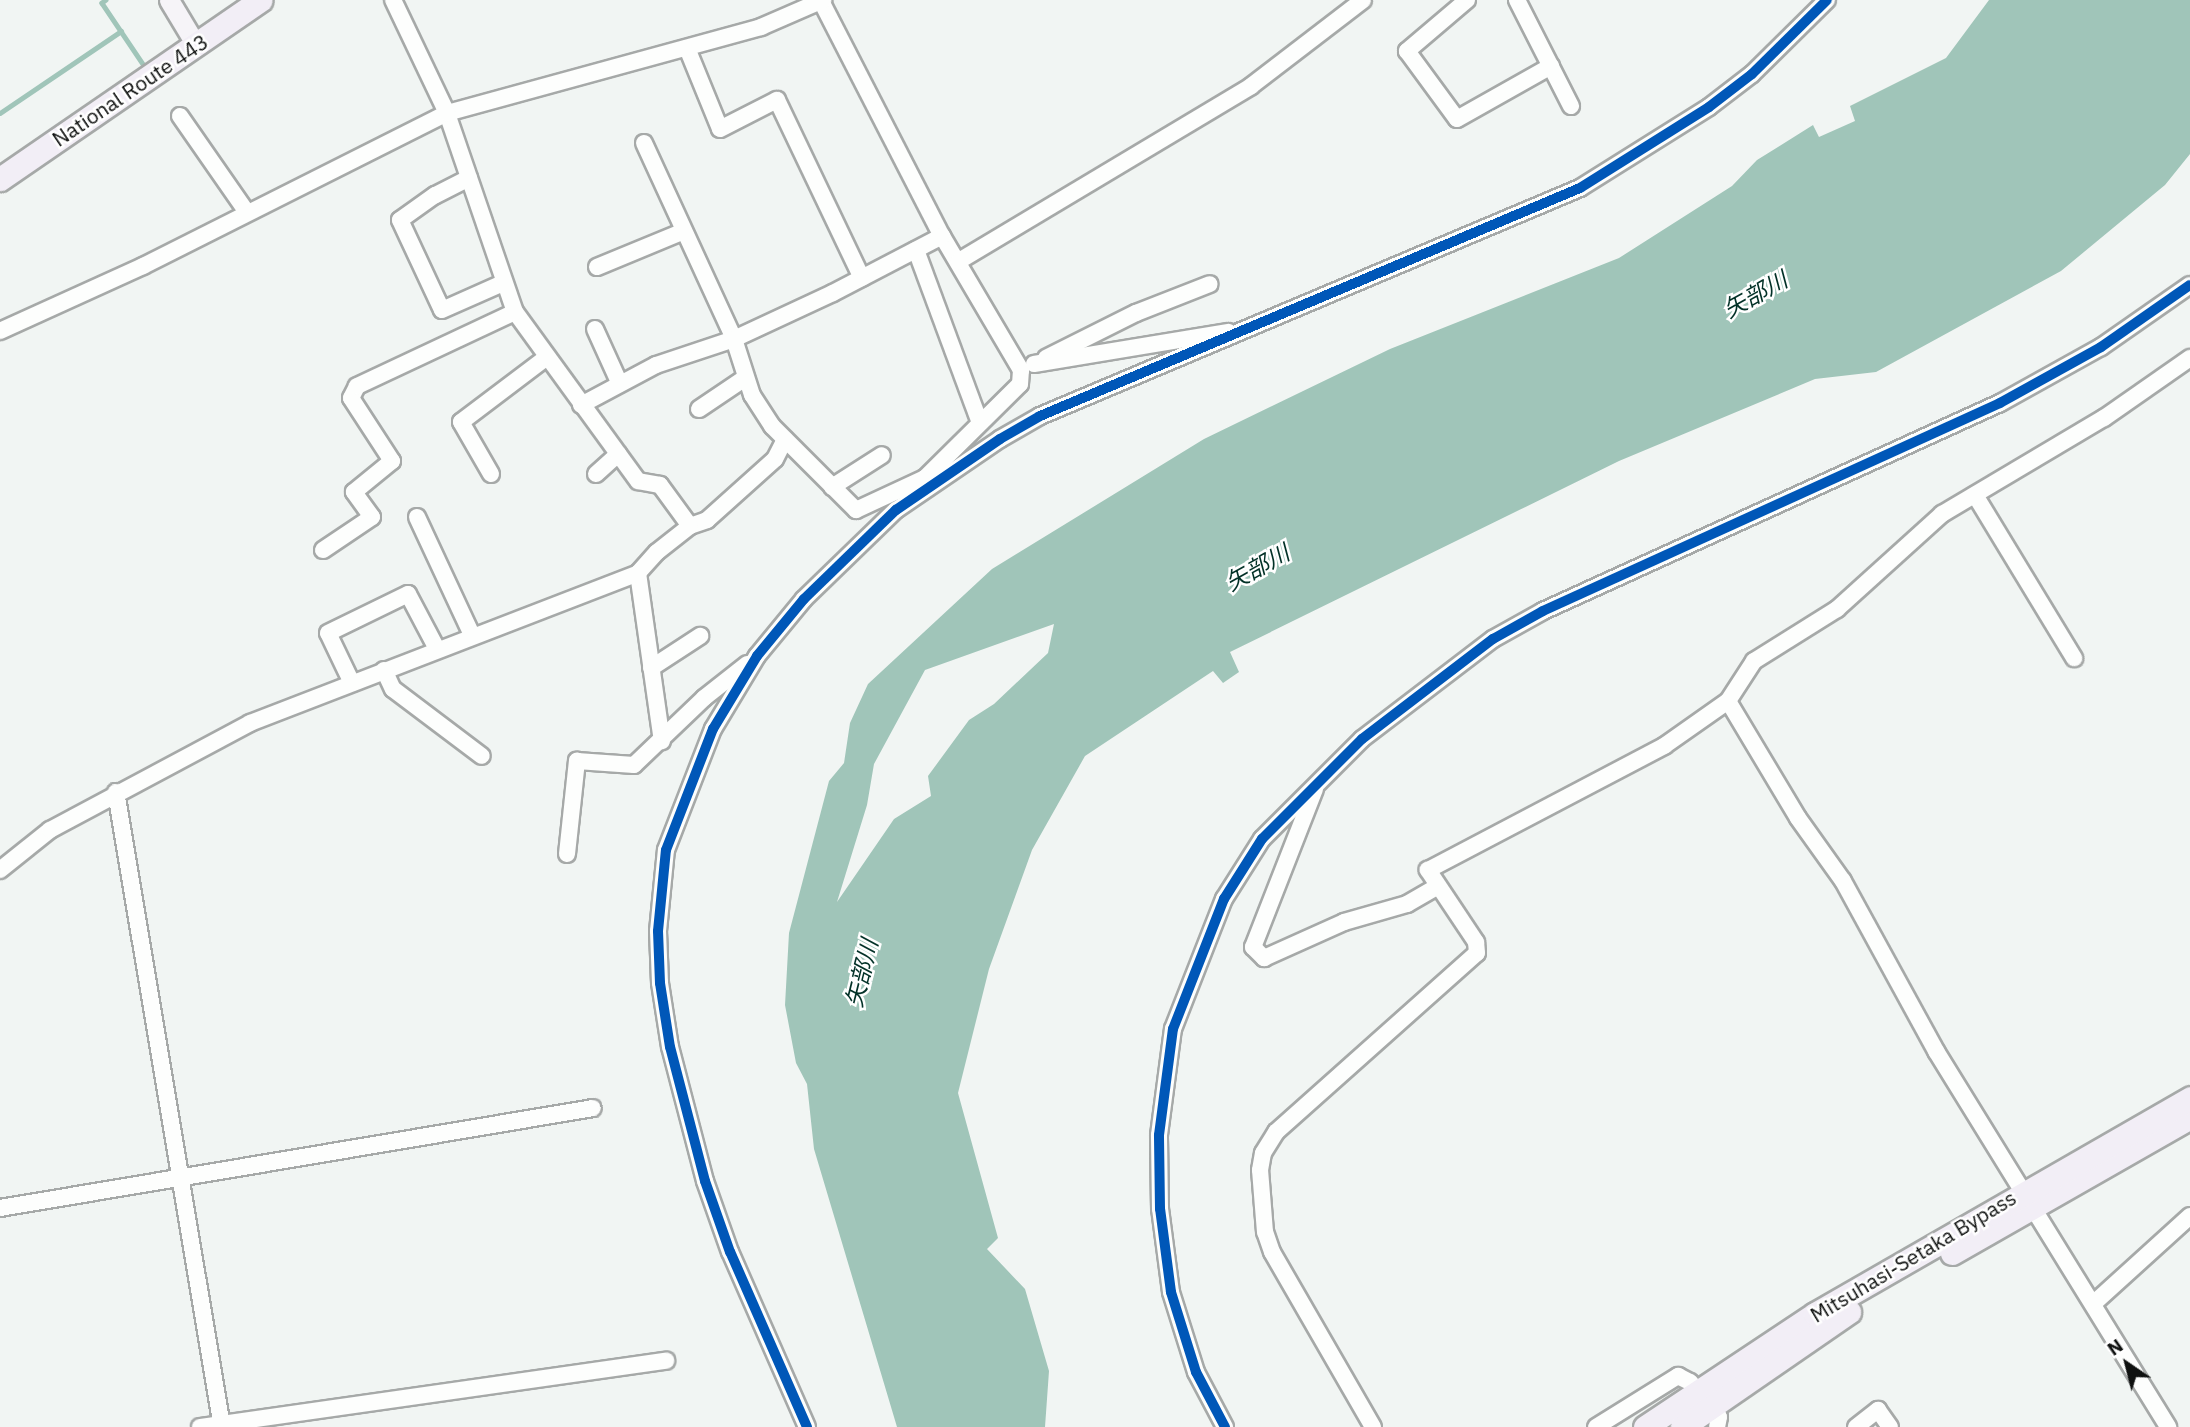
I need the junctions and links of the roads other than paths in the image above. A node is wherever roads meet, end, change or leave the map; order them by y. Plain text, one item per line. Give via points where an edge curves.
1 (169, 0) edge
2 (260, 0) edge
3 (393, 0) edge
4 (822, 0) edge
5 (1363, 0) edge
6 (1466, 0) edge
7 (1517, 0) edge
8 (1827, 0) edge
9 (791, 5) edge
10 (1449, 6) edge
11 (196, 45) junction
12 (687, 48) junction
13 (1551, 66) junction
14 (1571, 106) dead end
15 (447, 113) junction
16 (180, 116) dead end
17 (644, 143) dead end
18 (468, 178) junction
19 (0, 179) edge
20 (246, 211) junction
21 (684, 231) junction
22 (942, 236) junction
23 (916, 250) junction
24 (959, 261) junction
25 (597, 267) dead end
26 (862, 278) junction
27 (503, 283) junction
28 (1210, 284) dead end
29 (2190, 285) edge
30 (515, 312) junction
31 (595, 329) dead end
32 (1245, 330) junction
33 (0, 331) edge
34 (734, 339) junction
35 (547, 357) junction
36 (2190, 358) edge
37 (1027, 367) junction
38 (746, 378) junction
39 (620, 384) junction
40 (581, 404) junction
41 (699, 409) dead end
42 (980, 423) junction
43 (785, 439) junction
44 (618, 454) junction
45 (882, 454) dead end
46 (491, 474) dead end
47 (596, 474) dead end
48 (928, 481) junction
49 (832, 487) junction
50 (1975, 495) junction
51 (416, 517) dead end
52 (690, 526) junction
53 (323, 550) dead end
54 (638, 573) junction
55 (472, 635) junction
56 (701, 636) dead end
57 (437, 649) junction
58 (757, 656) junction
59 (2074, 658) dead end
60 (651, 668) junction
61 (384, 670) junction
62 (352, 683) junction
63 (1728, 701) junction
64 (662, 741) junction
65 (482, 755) dead end
66 (1317, 783) junction
67 (117, 792) junction
68 (567, 854) dead end
69 (0, 870) edge
70 (1436, 887) junction
71 (2190, 1098) edge
72 (593, 1108) dead end
73 (2190, 1117) edge
74 (182, 1176) junction
75 (2028, 1198) junction
76 (0, 1208) edge
77 (2190, 1216) edge
78 (2093, 1304) junction
79 (666, 1361) dead end
80 (1709, 1408) edge
81 (222, 1425) edge
82 (200, 1427) edge
83 (807, 1427) edge
84 (1225, 1427) edge
85 (1373, 1427) edge
86 (1596, 1427) edge
87 (1644, 1427) edge
88 (1682, 1427) edge
89 (1857, 1427) edge
90 (1889, 1427) edge
91 (2168, 1427) edge

1 - 11 main road
2 - 11 highway, National Route 443
3 - 15 street
4 - 9 street
4 - 22 street
5 - 24 street via 1251,86
6 - 10 street
7 - 13 street
8 - 32 street via 1752,74 1710,107 1580,188
9 - 12 street via 761,27
10 - 13 street via 1407,51 1457,119
11 - 19 highway, National Route 443
12 - 15 street
12 - 26 street via 720,129 777,100
13 - 14 street
15 - 18 street
15 - 20 street
16 - 20 street
17 - 21 street
18 - 27 street
18 - 27 street via 435,194 400,220 442,310
20 - 33 street via 143,266
21 - 25 street
21 - 34 street
22 - 23 street
22 - 24 street
23 - 26 street
23 - 42 street
24 - 37 street
26 - 34 street
27 - 30 street
28 - 37 street via 1136,313
29 - 66 street via 2139,323 2000,403 1513,628 1398,709
30 - 35 street
30 - 53 street via 357,386 351,398 392,461 354,492 372,516
31 - 39 street
32 - 37 street
32 - 48 street via 1040,416
34 - 38 street
34 - 39 street via 656,365
35 - 40 street
35 - 46 street via 461,422
36 - 50 street via 2104,418
37 - 42 street via 1020,384
38 - 41 street
38 - 43 street via 772,426
39 - 40 street
40 - 44 street
42 - 48 street
43 - 49 street
43 - 52 street via 775,459 707,520
44 - 47 street
44 - 52 street via 638,481 660,485
45 - 49 street
48 - 49 street via 856,510
48 - 58 street via 841,561
50 - 59 street
50 - 63 street via 1942,514 1837,609 1754,660
51 - 55 street
52 - 54 street
54 - 55 street
54 - 60 street
55 - 57 street
56 - 60 street
57 - 61 street
57 - 62 street via 408,594 328,633
58 - 64 street via 704,698
58 - 83 street via 713,729 666,850 658,931 660,983 673,1059 705,1181 758,1319
60 - 64 street
61 - 62 street
61 - 65 street via 393,689
62 - 67 street via 250,723
63 - 70 street via 1664,746 1428,870
63 - 75 street via 1798,818 1843,881 1936,1051
64 - 68 street via 634,765 577,761
66 - 70 street via 1253,947 1264,958 1344,922 1407,904
66 - 84 street via 1262,839 1224,899 1173,1029 1161,1099 1158,1168 1169,1279 1196,1372
67 - 69 street via 50,830
67 - 74 street
70 - 85 street via 1476,942 1477,953 1276,1132 1263,1153 1260,1170 1265,1232 1272,1252
71 - 75 highway, Mitsuhasi-Setaka Bypass
72 - 74 street
73 - 75 highway, Mitsuhasi-Setaka Bypass
74 - 76 street
74 - 81 street
75 - 78 street
75 - 80 highway, Mitsuhasi-Setaka Bypass via 1824,1327
77 - 78 street
78 - 91 street
79 - 81 street
80 - 86 street via 1678,1376
80 - 87 highway, Mitsuhasi-Setaka Bypass
80 - 88 highway, Mitsuhasi-Setaka Bypass
81 - 82 street
89 - 90 street via 1878,1410

